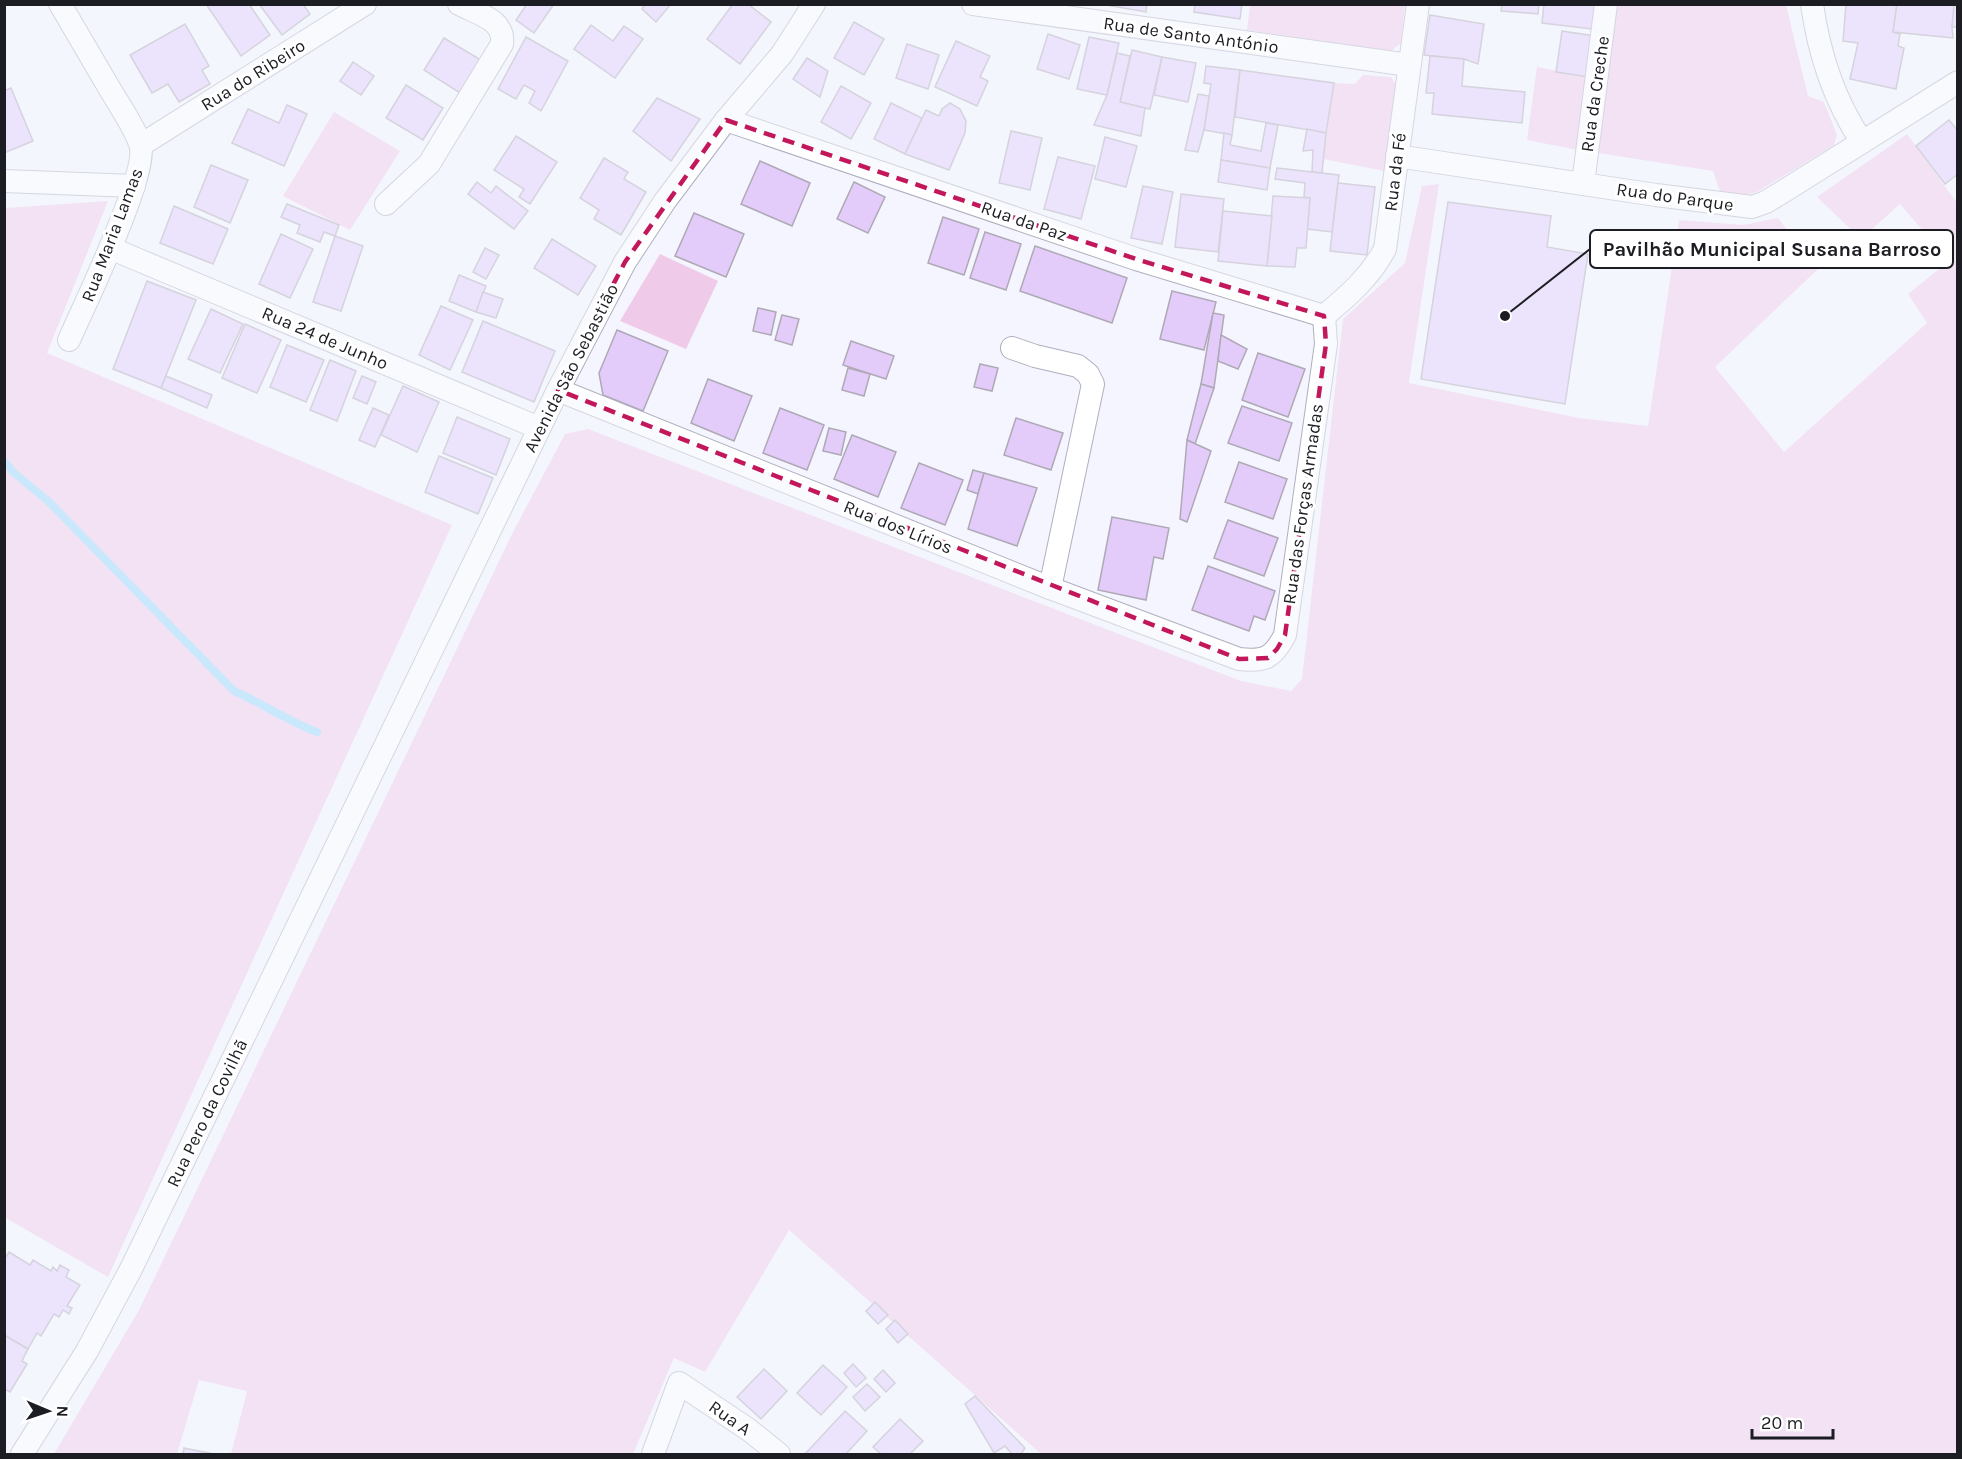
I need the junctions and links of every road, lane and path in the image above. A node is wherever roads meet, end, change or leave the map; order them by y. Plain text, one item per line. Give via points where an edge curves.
1 (60, 4) edge
2 (365, 4) edge
3 (459, 4) edge
4 (814, 4) edge
5 (973, 4) edge
6 (1418, 4) edge
7 (1606, 4) edge
8 (1812, 4) edge
9 (1067, 11) edge
10 (1409, 65) junction
11 (1958, 82) edge
12 (726, 120) junction
13 (1863, 142) junction
14 (141, 145) junction
15 (1397, 156) junction
16 (4, 181) edge
17 (1583, 184) junction
18 (134, 186) junction
19 (386, 204) dead end
20 (110, 248) junction
21 (1324, 316) junction
22 (69, 340) dead end
23 (1012, 348) dead end
24 (558, 390) junction
25 (539, 428) junction
26 (1050, 588) junction
27 (1239, 660) joint
28 (377, 763) joint
29 (22, 1455) edge
30 (653, 1455) edge
31 (779, 1455) edge

1 - 14 street, Rua Maria Lamas
2 - 14 street, Rua do Ribeiro
3 - 19 street via 497,24 502,44 429,164
4 - 12 street, Avenida São Sebastião via 782,54
5 - 9 street, Rua de Santo António
6 - 10 street, Rua da Fé
7 - 17 street, Rua da Creche
8 - 13 street via 1826,71 1846,118
9 - 10 street, Rua de Santo António
10 - 15 street, Rua da Fé
11 - 13 street, Rua do Parque
12 - 21 street, Rua da Paz via 1136,259
12 - 24 street, Avenida São Sebastião via 625,262
13 - 17 street, Rua do Parque via 1784,192 1752,207
14 - 18 street, Rua Maria Lamas
15 - 17 street, Rua do Parque
15 - 21 street, Rua da Fé via 1384,249 1364,280
16 - 18 street
18 - 20 street, Rua Maria Lamas
20 - 22 street, Rua Maria Lamas
20 - 25 street, Rua 24 de Junho
21 - 27 street, Rua das Forças Armadas via 1326,344 1285,635 1268,658
23 - 26 street via 1078,366 1093,384
24 - 25 street, Avenida São Sebastião
24 - 26 street, Rua dos Lírios
25 - 28 street, Avenida São Sebastião
26 - 27 street, Rua dos Lírios
28 - 29 street, Rua Pero da Covilhã via 130,1269 87,1351
30 - 31 street, Rua A via 679,1383

